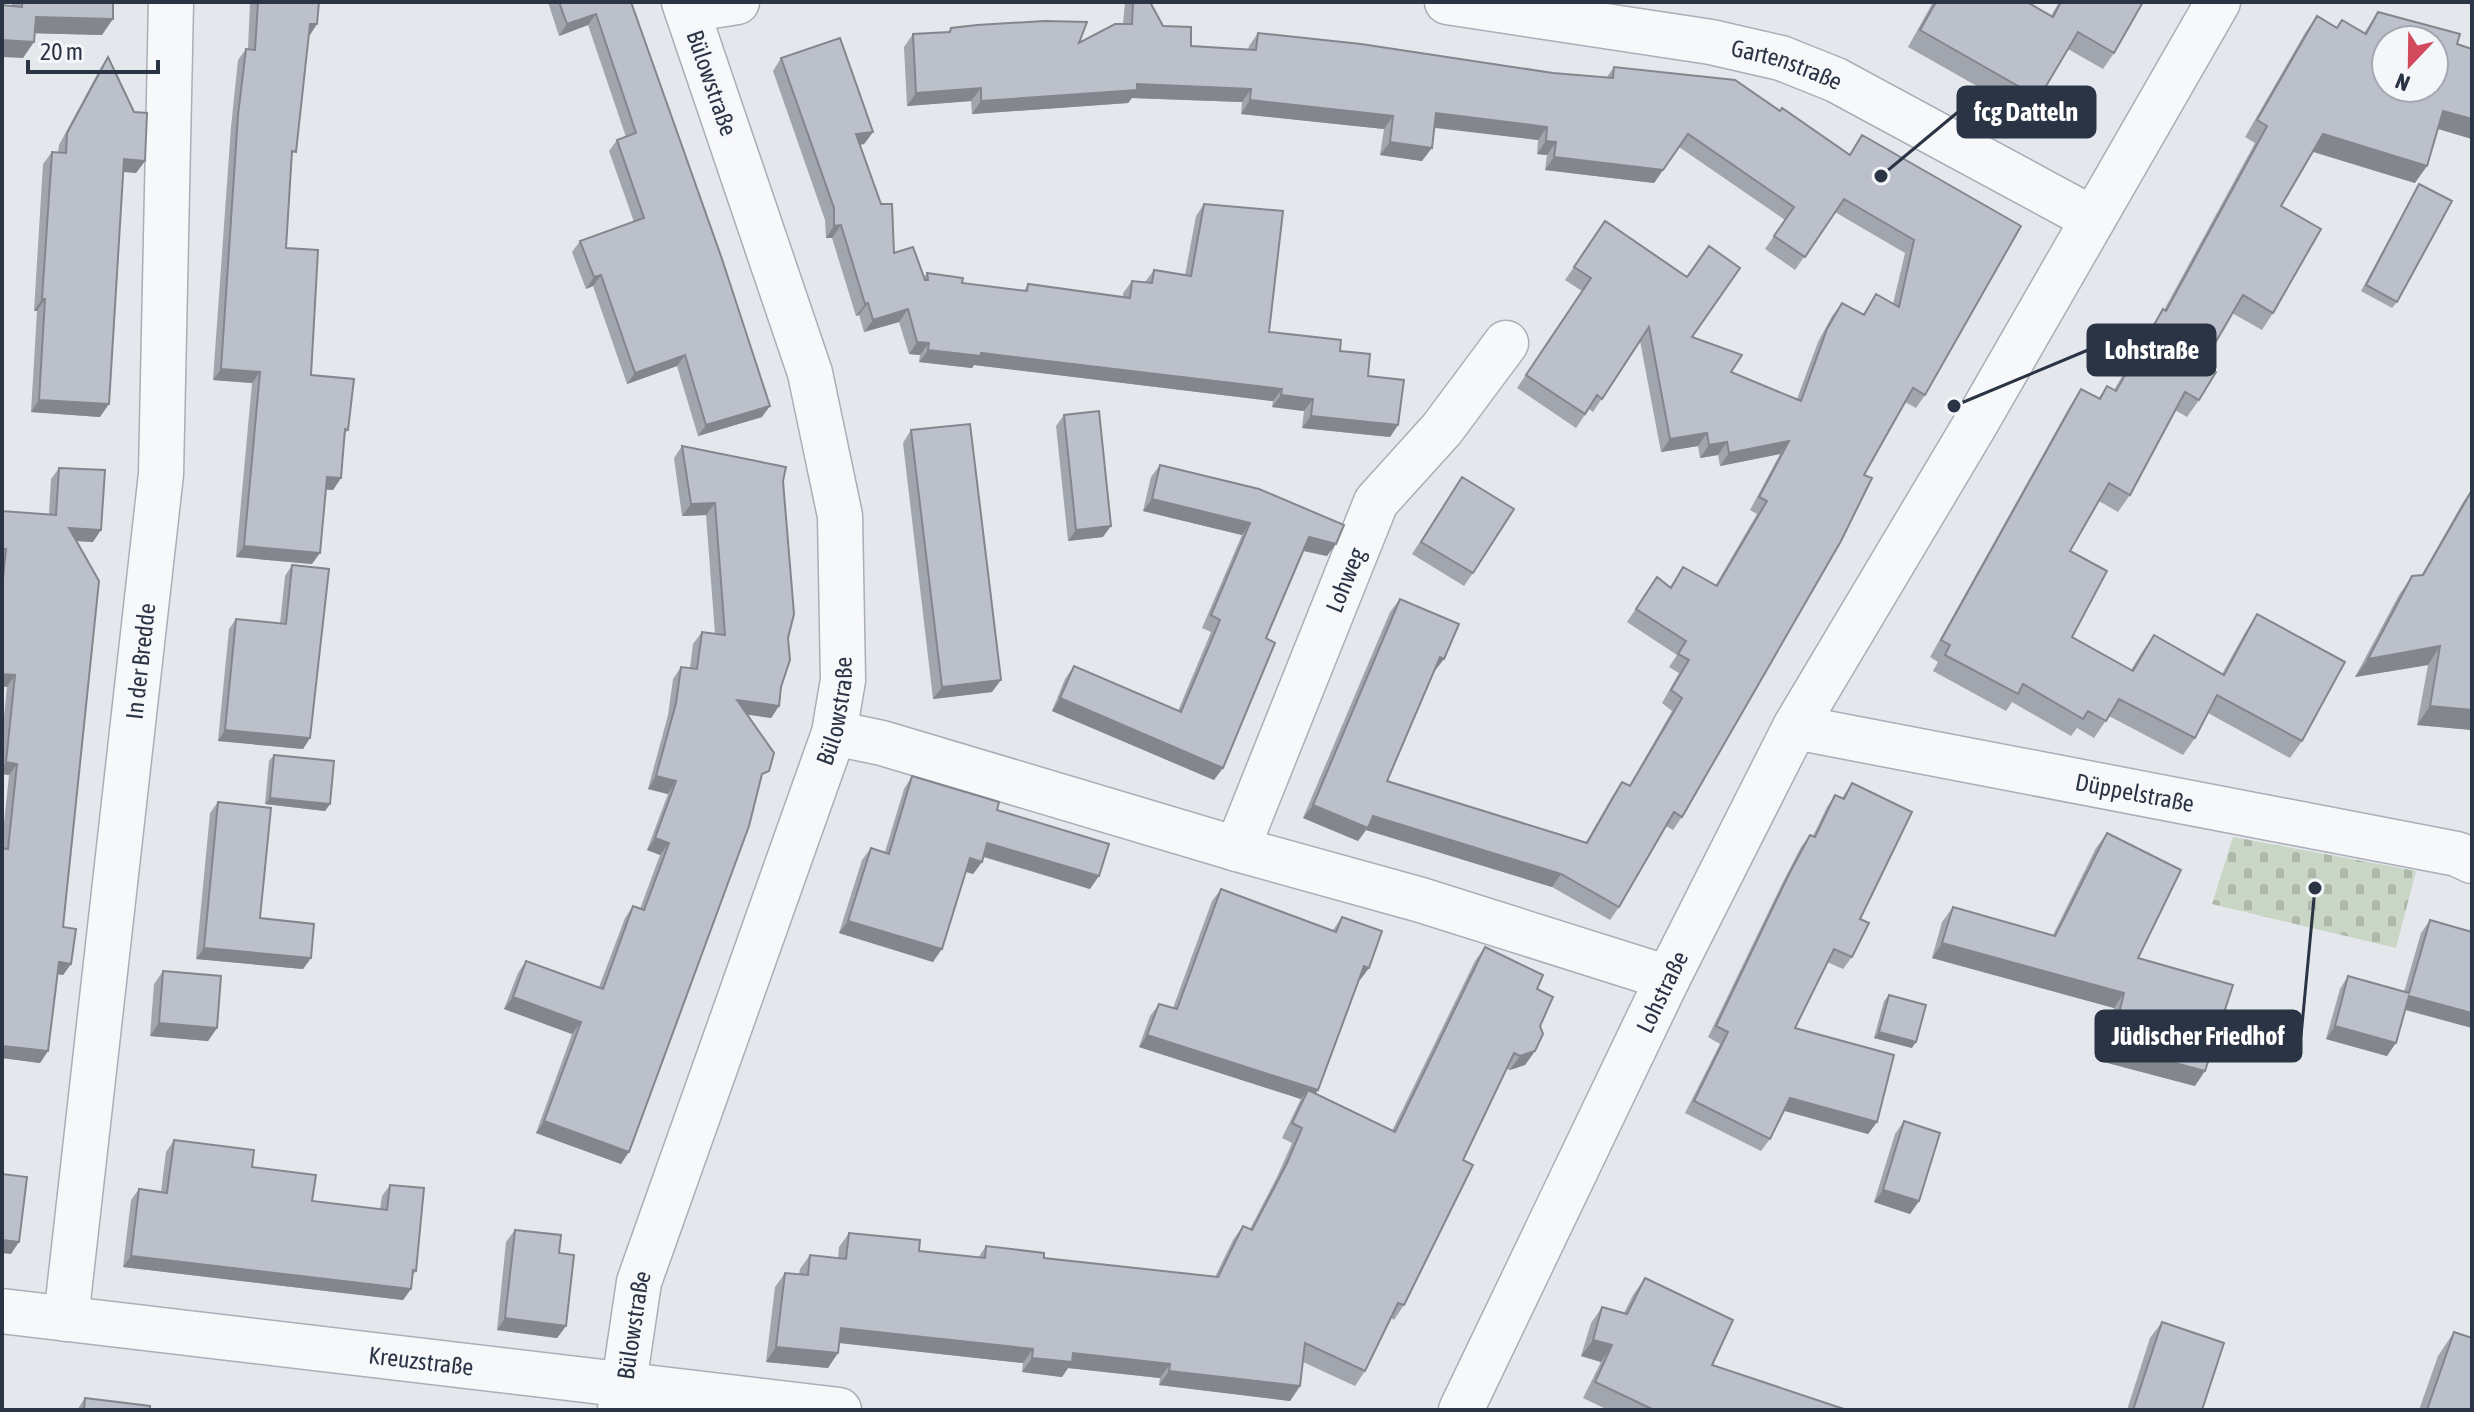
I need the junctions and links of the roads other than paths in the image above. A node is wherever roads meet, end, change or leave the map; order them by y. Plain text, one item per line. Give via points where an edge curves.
1 (171, 2) edge
2 (737, 2) edge
3 (1447, 2) edge
4 (2218, 2) edge
5 (686, 6) edge
6 (2093, 219) junction
7 (1506, 343) dead end
8 (1795, 727) junction
9 (834, 733) junction
10 (1237, 849) junction
11 (2472, 861) edge
12 (1668, 978) junction
13 (2, 1311) edge
14 (66, 1319) junction
15 (622, 1398) edge
16 (839, 1410) edge
17 (1461, 1410) edge

1 - 14 street, In der Bredde via 161,474
2 - 5 street
3 - 6 street, Gartenstraße via 1711,42 1781,58 1836,80
4 - 6 street, Lohstraße
5 - 9 street, Bülowstraße via 810,373 840,516 843,680
6 - 8 street, Lohstraße
7 - 10 street, Lohweg via 1442,429 1376,502
8 - 11 street, Düppelstraße
8 - 12 street, Lohstraße
9 - 10 street
9 - 15 street, Bülowstraße via 639,1282
10 - 12 street
12 - 17 street, Lohstraße
13 - 14 street, Kreuzstraße
14 - 15 street, Kreuzstraße
15 - 16 street, Kreuzstraße

